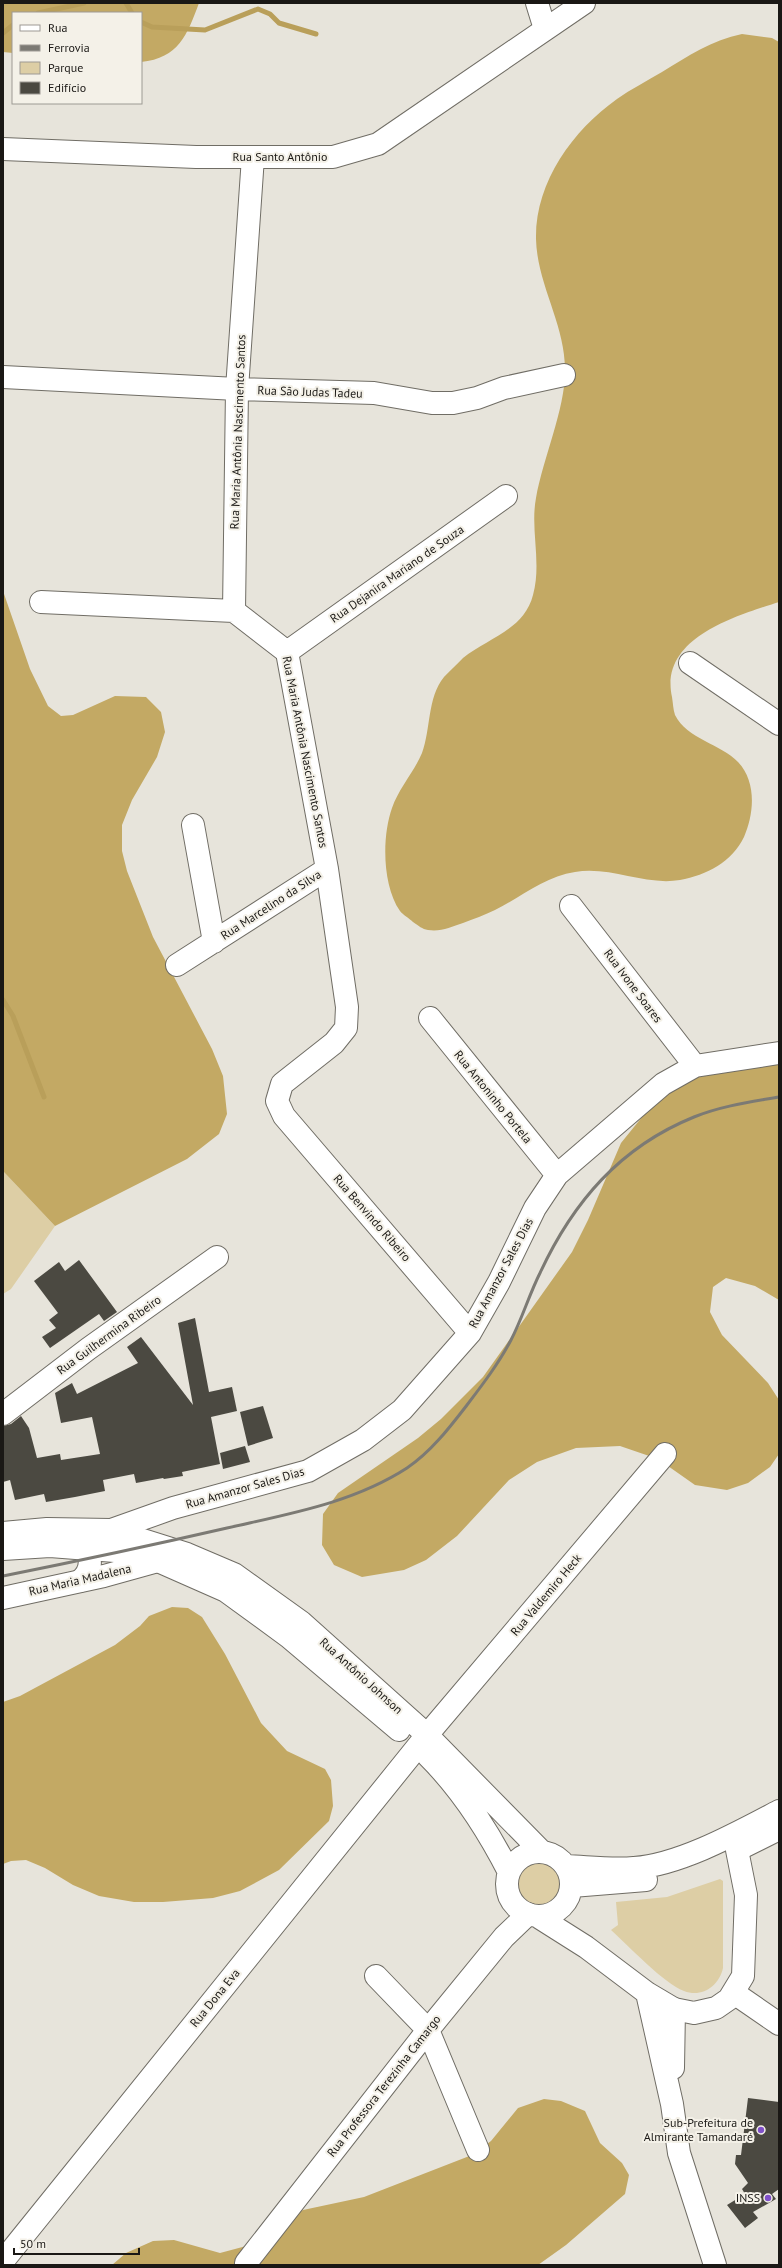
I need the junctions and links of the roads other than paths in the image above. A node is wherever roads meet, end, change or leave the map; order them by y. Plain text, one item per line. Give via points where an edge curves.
1 (537, 3) edge
2 (581, 4) edge
3 (546, 29) junction
4 (3, 149) edge
5 (253, 157) junction
6 (564, 375) dead end
7 (3, 378) edge
8 (237, 389) junction
9 (506, 496) dead end
10 (41, 602) dead end
11 (234, 611) junction
12 (287, 652) junction
13 (690, 663) dead end
14 (779, 724) edge
15 (193, 825) dead end
16 (327, 869) junction
17 (571, 906) dead end
18 (214, 942) junction
19 (177, 965) dead end
20 (430, 1018) dead end
21 (779, 1053) edge
22 (695, 1066) junction
23 (277, 1101) joint
24 (557, 1175) junction
25 (217, 1257) dead end
26 (470, 1333) junction
27 (3, 1414) edge
28 (665, 1454) dead end
29 (173, 1508) junction
30 (111, 1530) junction
31 (3, 1533) edge
32 (85, 1548) junction
33 (3, 1549) edge
34 (150, 1553) junction
35 (80, 1581) junction
36 (3, 1598) edge
37 (423, 1741) junction
38 (779, 1811) edge
39 (779, 1829) edge
40 (737, 1850) junction
41 (542, 1851) junction
42 (509, 1872) junction
43 (567, 1886) junction
44 (532, 1915) junction
45 (586, 1947) junction
46 (376, 1976) dead end
47 (647, 1993) junction
48 (734, 1993) junction
49 (674, 2009) junction
50 (779, 2024) edge
51 (428, 2030) junction
52 (672, 2104) junction
53 (478, 2150) dead end
54 (3, 2261) edge
55 (246, 2263) dead end
56 (715, 2265) edge

1 - 3 street
2 - 3 street, Rua Santo Antônio
3 - 5 street, Rua Santo Antônio via 378,144 333,157
4 - 5 street, Rua Santo Antônio
5 - 8 street, Rua Maria Antônia Nascimento Santos
6 - 8 street, Rua São Judas Tadeu via 504,388 453,403 432,403 374,394
7 - 8 street, Rua São Judas Tadeu
8 - 11 street, Rua Maria Antônia Nascimento Santos
9 - 12 street, Rua Dejanira Mariano de Souza
10 - 11 street
11 - 12 street, Rua Maria Antônia Nascimento Santos
12 - 16 street, Rua Maria Antônia Nascimento Santos
13 - 14 street
15 - 18 street, Rua Marcelino da Silva
16 - 18 street, Rua Marcelino da Silva
16 - 23 street, Rua Maria Antônia Nascimento Santos via 347,1007 346,1028 334,1043 282,1084
17 - 22 street, Rua Ivone Soares
18 - 19 street, Rua Marcelino da Silva
20 - 24 street, Rua Antoninho Portela
21 - 22 street, Rua Amanzor Sales Dias
22 - 24 street, Rua Amanzor Sales Dias via 664,1084
23 - 26 street, Rua Benvindo Ribeiro via 284,1116
24 - 26 street, Rua Amanzor Sales Dias via 535,1208 499,1282
25 - 27 street, Rua Guilhermina Ribeiro via 88,1349
26 - 29 street, Rua Amanzor Sales Dias via 402,1410 363,1440 308,1471
28 - 37 street, Rua Valdemiro Heck
29 - 30 street, Rua Amanzor Sales Dias
29 - 34 street, Rua Amanzor Sales Dias
30 - 31 street via 47,1529
30 - 34 street
32 - 33 street via 50,1546
32 - 34 street
32 - 35 street via 89,1554 90,1566
34 - 35 street, Rua Maria Madalena via 104,1576
34 - 37 street, Rua Antônio Johnson via 234,1574 264,1594 301,1622
35 - 36 street, Rua Maria Madalena
37 - 41 street, Rua Antônio Johnson
37 - 42 street, Rua Antônio Johnson via 475,1812
37 - 54 street, Rua Dona Eva
38 - 43 street via 728,1838 677,1858
39 - 40 street
40 - 43 street via 681,1872 636,1882
40 - 48 street via 746,1895 745,1961 743,1976
41 - 42 street via 522,1856
41 - 43 street via 556,1856
42 - 44 street via 508,1892 519,1909
43 - 44 street via 547,1915
43 - 45 street
44 - 45 street
44 - 51 street, Rua Professora Terezinha Camargo via 504,1937
45 - 47 street
46 - 51 street
47 - 49 street
47 - 52 street
48 - 49 street via 723,2004 709,2011 694,2013
48 - 50 street
49 - 52 street
51 - 53 street
51 - 55 street, Rua Professora Terezinha Camargo
52 - 56 street via 679,2153

